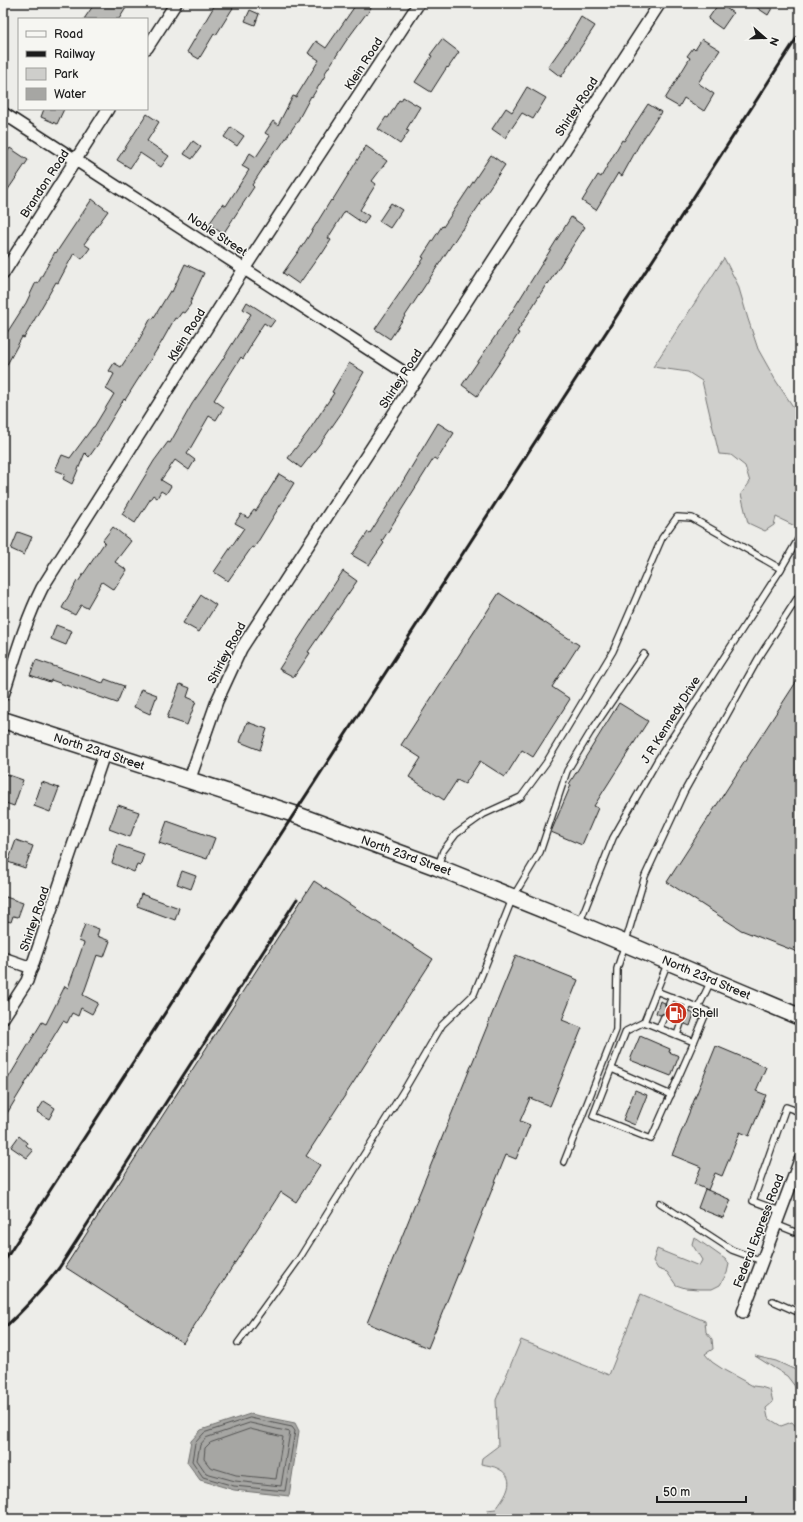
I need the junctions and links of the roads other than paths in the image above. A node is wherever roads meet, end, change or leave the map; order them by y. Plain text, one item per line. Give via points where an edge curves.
1 (176, 3) edge
2 (419, 3) edge
3 (660, 3) edge
4 (148, 46) edge
5 (107, 110) edge
6 (3, 113) edge
7 (76, 159) junction
8 (244, 269) junction
9 (3, 274) edge
10 (416, 380) junction
11 (800, 536) edge
12 (781, 569) junction
13 (800, 594) edge
14 (644, 654) dead end
15 (3, 695) edge
16 (3, 720) edge
17 (104, 754) junction
18 (189, 781) junction
19 (437, 867) junction
20 (512, 896) junction
21 (579, 924) junction
22 (626, 944) junction
23 (3, 958) edge
24 (668, 962) junction
25 (32, 968) junction
26 (711, 980) junction
27 (656, 991) junction
28 (672, 997) junction
29 (669, 1004) dead end
30 (689, 1004) junction
31 (698, 1008) junction
32 (686, 1011) dead end
33 (664, 1017) dead end
34 (800, 1017) edge
35 (3, 1018) edge
36 (644, 1022) junction
37 (681, 1023) dead end
38 (659, 1028) junction
39 (677, 1035) junction
40 (694, 1042) junction
41 (612, 1068) junction
42 (671, 1095) junction
43 (800, 1112) edge
44 (800, 1160) edge
45 (564, 1162) dead end
46 (660, 1203) dead end
47 (780, 1211) junction
48 (776, 1224) junction
49 (800, 1234) edge
50 (762, 1261) junction
51 (772, 1301) dead end
52 (743, 1312) dead end
53 (800, 1313) edge
54 (238, 1343) dead end

1 - 4 street
2 - 8 street, Klein Road
3 - 10 street, Shirley Road
5 - 7 street, Brandon Road
6 - 7 street, Noble Street
7 - 8 street, Noble Street
7 - 9 street, Brandon Road
8 - 10 street, Noble Street
8 - 15 street, Klein Road via 42,588 24,629
10 - 18 street, Shirley Road via 241,649 217,701
11 - 12 lane, J R Kennedy Drive
12 - 19 lane via 692,518 677,517 662,538 613,651 546,764 521,797 484,814 456,834 443,851
12 - 21 lane, J R Kennedy Drive via 657,761 613,838
13 - 22 lane via 758,659 684,792 645,876
14 - 20 lane via 567,771 540,852
16 - 17 main road, North 23rd Street
17 - 18 main road, North 23rd Street
17 - 25 street, Shirley Road
18 - 19 main road, North 23rd Street via 294,814
19 - 20 main road, North 23rd Street
20 - 21 main road, North 23rd Street
20 - 54 lane via 474,994 442,1025 299,1259
21 - 22 main road, North 23rd Street
22 - 24 main road, North 23rd Street
22 - 45 lane via 616,969 616,1030
23 - 25 street
24 - 26 main road, North 23rd Street
24 - 27 lane
25 - 35 street, Shirley Road
26 - 31 lane
26 - 34 main road, North 23rd Street
27 - 28 lane
27 - 36 lane
28 - 29 lane
28 - 30 lane
30 - 31 lane
30 - 32 lane
31 - 40 lane via 707,1011
33 - 38 lane
36 - 38 lane
36 - 41 lane via 626,1031
37 - 39 lane
38 - 39 lane
39 - 40 lane
40 - 42 lane
41 - 42 lane
41 - 42 lane via 594,1116 651,1139
43 - 47 lane via 786,1107 753,1201
44 - 47 street, Federal Express Road
46 - 50 lane via 732,1250
47 - 48 street, Federal Express Road
48 - 49 lane
48 - 50 street, Federal Express Road
50 - 52 street, Federal Express Road
51 - 53 lane

